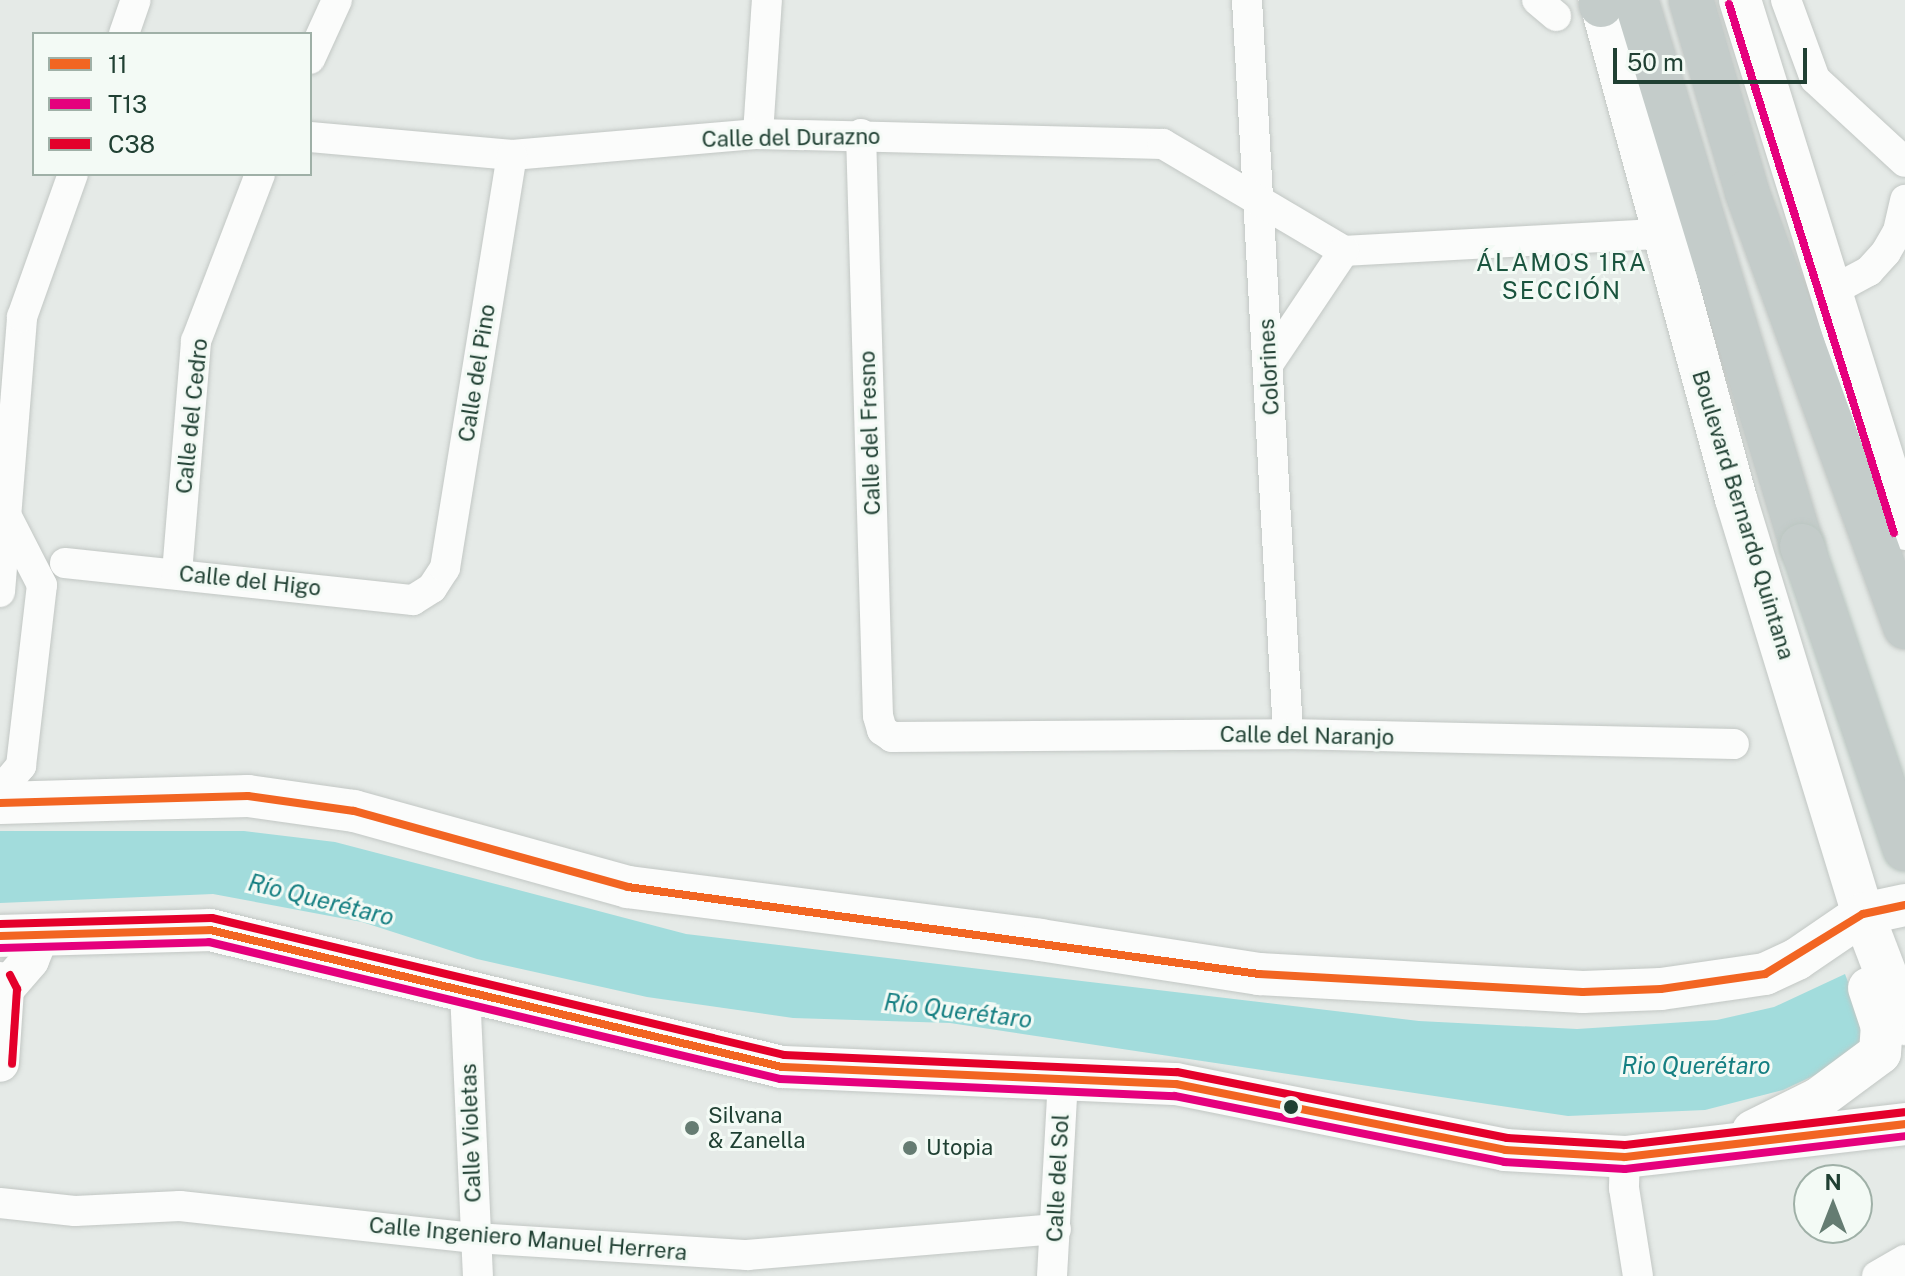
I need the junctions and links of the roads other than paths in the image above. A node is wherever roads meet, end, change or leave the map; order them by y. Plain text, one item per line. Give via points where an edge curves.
1 (136, 0) edge
2 (337, 0) edge
3 (767, 0) edge
4 (1247, 0) edge
5 (1691, 0) edge
6 (1740, 0) edge
7 (1786, 0) edge
8 (1610, 1) edge
9 (125, 32) edge
10 (312, 55) edge
11 (758, 134) junction
12 (861, 134) junction
13 (312, 137) edge
14 (512, 155) junction
15 (1905, 162) edge
16 (72, 176) edge
17 (259, 176) edge
18 (1259, 199) junction
19 (1905, 200) edge
20 (1660, 234) junction
21 (1344, 251) junction
22 (1830, 292) junction
23 (11, 315) edge
24 (1269, 363) junction
25 (1894, 510) edge
26 (3, 513) edge
27 (65, 563) dead end
28 (177, 573) junction
29 (432, 588) joint
30 (0, 592) edge
31 (1905, 627) edge
32 (882, 730) joint
33 (1288, 734) junction
34 (1811, 743) junction
35 (1734, 744) dead end
36 (0, 791) edge
37 (0, 803) edge
38 (1905, 821) edge
39 (1905, 849) edge
40 (1905, 905) edge
41 (1863, 914) junction
42 (12, 934) edge
43 (1826, 937) junction
44 (3, 985) edge
45 (465, 991) junction
46 (1905, 1024) edge
47 (0, 1063) edge
48 (1063, 1079) junction
49 (1905, 1124) edge
50 (1726, 1144) junction
51 (1625, 1157) junction
52 (0, 1203) edge
53 (1056, 1229) junction
54 (475, 1238) junction
55 (1905, 1260) edge
56 (478, 1276) edge
57 (1052, 1276) edge
58 (1638, 1276) edge
59 (1877, 1276) edge

1 - 9 street
2 - 10 street
3 - 11 street
4 - 18 street, Colorines
5 - 25 highway via 1747,192
6 - 22 main road
7 - 15 street via 1815,79
8 - 20 main road, Boulevard Bernardo Quintana
8 - 39 highway, Boulevard Bernardo Quintana, bridge
11 - 12 street, Calle del Durazno
11 - 14 street, Calle del Durazno
12 - 18 street, Calle del Durazno via 1163,144
12 - 32 street, Calle del Fresno
13 - 14 street, Calle del Durazno
14 - 29 street, Calle del Pino via 445,568
16 - 23 street
17 - 28 street, Calle del Cedro via 196,341
18 - 21 street, Calle del Durazno
18 - 24 street, Colorines
19 - 22 street via 1898,231 1886,252 1869,271
20 - 21 street
20 - 34 main road, Boulevard Bernardo Quintana
21 - 24 street
22 - 25 main road
23 - 26 street
24 - 33 street, Colorines
25 - 31 highway
26 - 30 street
26 - 36 street via 42,585 21,766
27 - 28 street, Calle del Higo
28 - 29 street, Calle del Higo via 413,600
32 - 33 street, Calle del Naranjo via 892,737
33 - 35 street, Calle del Naranjo
34 - 38 main road via 1852,799 1882,823
34 - 41 main road, Boulevard Bernardo Quintana
37 - 43 main road via 248,796 354,811 628,887 1259,974 1583,992 1661,989 1765,974
40 - 41 main road
41 - 43 main road
41 - 46 main road, Boulevard Bernardo Quintana
42 - 44 street via 30,960
42 - 45 main road via 210,930
43 - 50 main road via 1846,942 1860,962 1882,1027 1880,1053 1818,1099
44 - 47 street
45 - 48 main road via 782,1067
45 - 54 street, Calle Violetas
48 - 51 main road via 1176,1084 1505,1150
48 - 53 street, Calle del Sol
49 - 50 main road
50 - 51 main road
51 - 58 street via 1624,1188
52 - 54 street, Calle Ingeniero Manuel Herrera via 75,1211 180,1206
53 - 54 street, Calle Ingeniero Manuel Herrera via 747,1255
53 - 57 street, Calle del Sol
54 - 56 street, Calle Violetas
55 - 59 street

